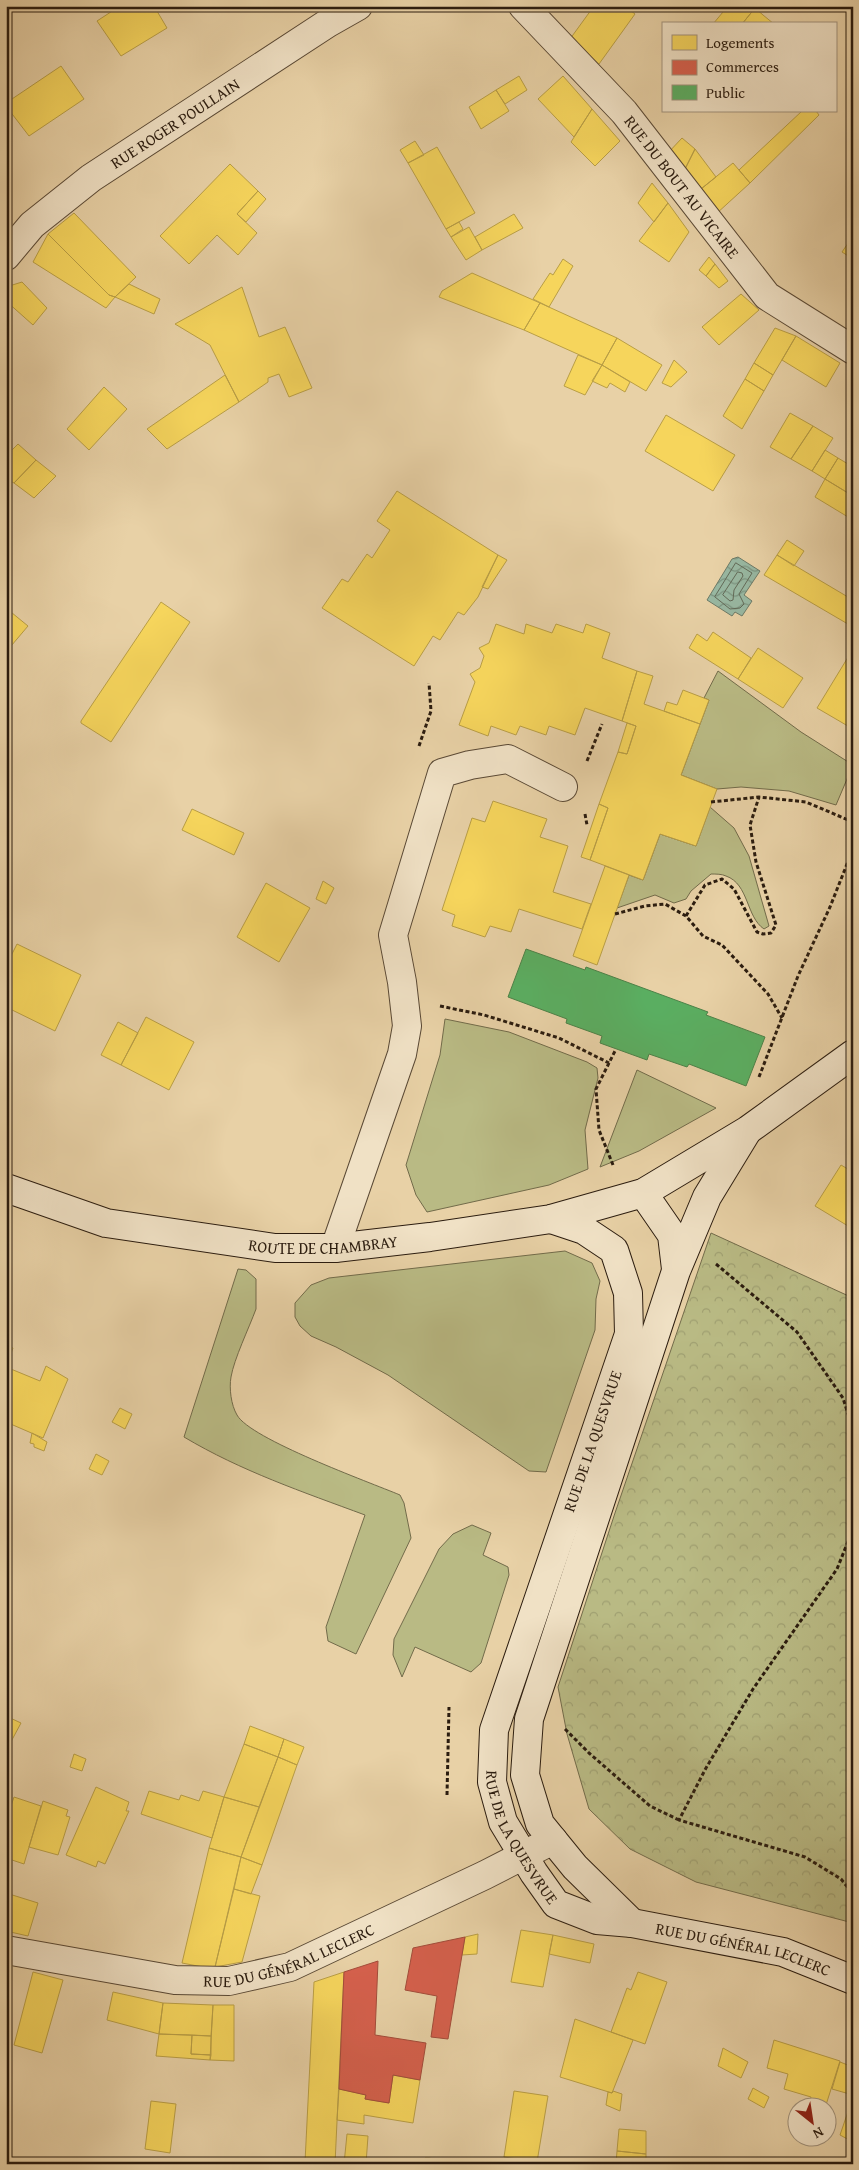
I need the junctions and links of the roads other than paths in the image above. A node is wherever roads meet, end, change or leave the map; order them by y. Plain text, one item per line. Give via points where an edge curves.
1 (358, 6) edge
2 (523, 6) edge
3 (6, 256) edge
4 (853, 350) edge
5 (562, 787) dead end
6 (853, 1054) edge
7 (748, 1130) junction
8 (6, 1188) edge
9 (635, 1195) junction
10 (551, 1219) junction
11 (335, 1248) junction
12 (676, 1271) junction
13 (553, 1840) junction
14 (523, 1856) junction
15 (632, 1922) junction
16 (6, 1950) edge
17 (853, 1980) edge

1 - 3 street, RUE ROGER POULLAIN via 91,178 32,225
2 - 4 street, RUE DU BOUT AU VICAIRE via 624,112 767,296
5 - 11 street via 508,759 470,765 442,774 393,935 407,1026 402,1054
6 - 7 street, ROUTE DE CHAMBRAY
7 - 9 street, ROUTE DE CHAMBRAY
7 - 12 street, RUE DE LA QUESVRUE via 707,1197
8 - 11 street, ROUTE DE CHAMBRAY via 106,1223 275,1248
9 - 10 street, ROUTE DE CHAMBRAY
9 - 12 street, RUE DE LA QUESVRUE via 672,1235
10 - 11 street, ROUTE DE CHAMBRAY
10 - 14 street, RUE DE LA QUESVRUE via 584,1230 614,1250 628,1293 628,1334 494,1730 492,1782 503,1822
12 - 13 street, RUE DE LA QUESVRUE via 529,1719 525,1776 540,1824
13 - 14 street, RUE DU GÉNÉRAL LECLERC
13 - 15 street, RUE DE LA QUESVRUE via 575,1867
14 - 15 street, RUE DE LA QUESVRUE via 556,1904 597,1920
14 - 16 street, RUE DU GÉNÉRAL LECLERC via 290,1967 230,1981 176,1980
15 - 17 street, RUE DU GÉNÉRAL LECLERC via 783,1952

